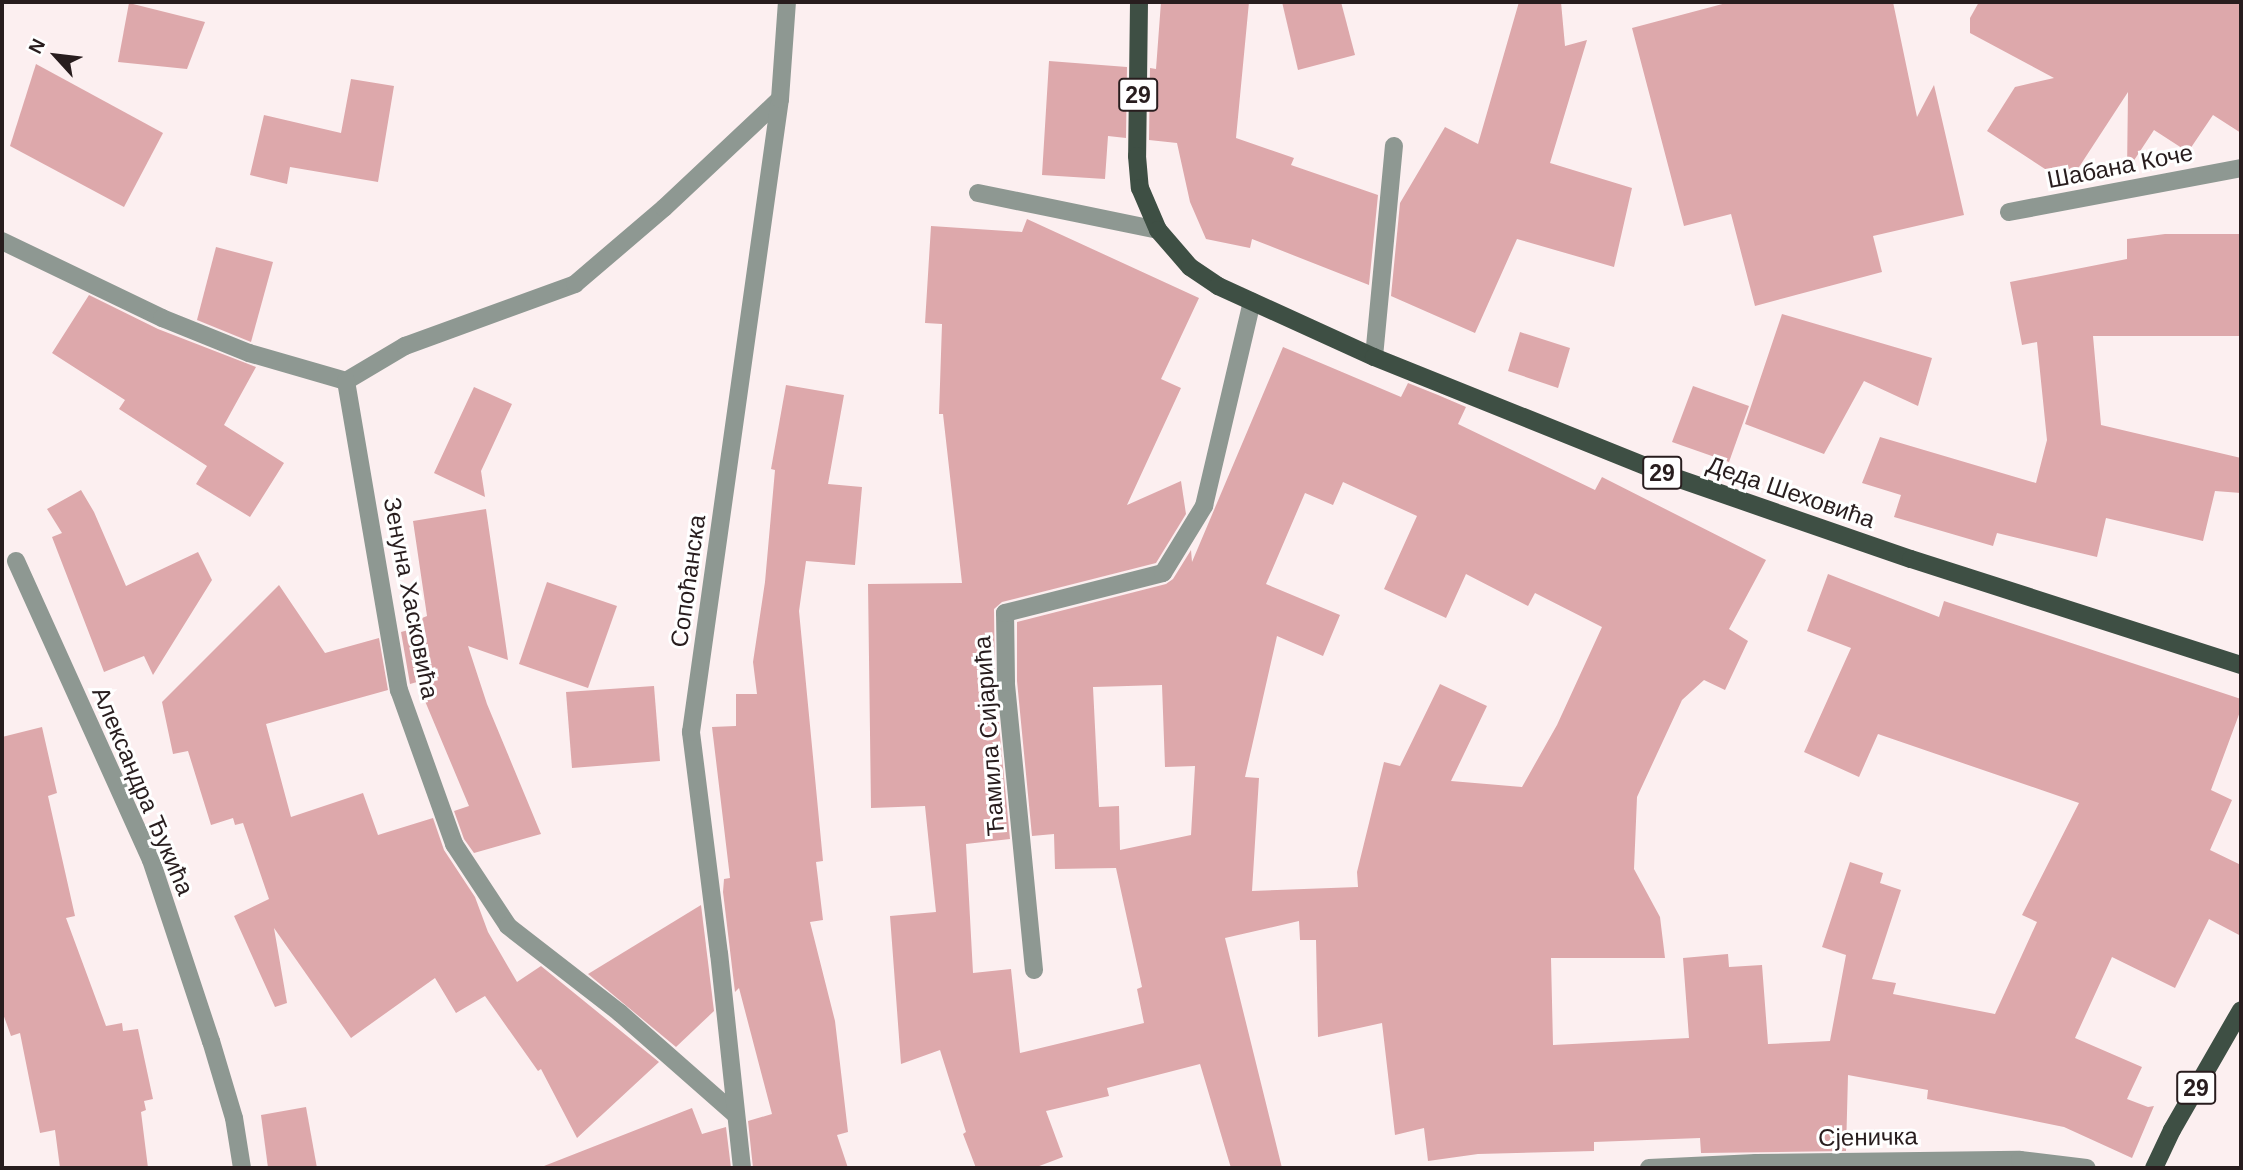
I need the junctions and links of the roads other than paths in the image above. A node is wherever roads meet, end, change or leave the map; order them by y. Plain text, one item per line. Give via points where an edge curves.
1 (787, 2) edge
2 (1139, 2) edge
3 (780, 99) junction
4 (1394, 146) dead end
5 (2241, 168) edge
6 (978, 193) dead end
7 (2009, 212) dead end
8 (1158, 230) junction
9 (2, 242) edge
10 (1252, 302) junction
11 (1374, 357) junction
12 (346, 381) junction
13 (16, 561) dead end
14 (2241, 664) edge
15 (1034, 970) dead end
16 (2241, 1010) edge
17 (736, 1115) junction
18 (242, 1168) edge
19 (742, 1168) edge
20 (1649, 1168) edge
21 (2087, 1168) edge
22 (2154, 1168) edge

1 - 3 street, Сопоћанска
2 - 8 main road, Деда Шеховића / 29 via 1137,156 1140,188
3 - 12 street via 575,284 405,346
3 - 17 street, Сопоћанска via 691,732
4 - 11 street
5 - 7 street, Шабана Коче
6 - 8 street
8 - 10 main road, Деда Шеховића / 29 via 1190,267
9 - 12 street via 162,318 249,353
10 - 11 main road, Деда Шеховића / 29
10 - 15 street, Ћамила Сијарића via 1204,506 1163,573 1005,613 1006,682
11 - 14 main road, Деда Шеховића / 29 via 1552,431 1793,520
12 - 17 street, Зенуна Хасковића via 400,690 454,844 508,926 621,1013
13 - 18 street, Александра Ђукића via 151,860 211,1041
16 - 22 main road, 29
17 - 19 street, Сопоћанска
20 - 21 street, Сјеничка via 2007,1160

